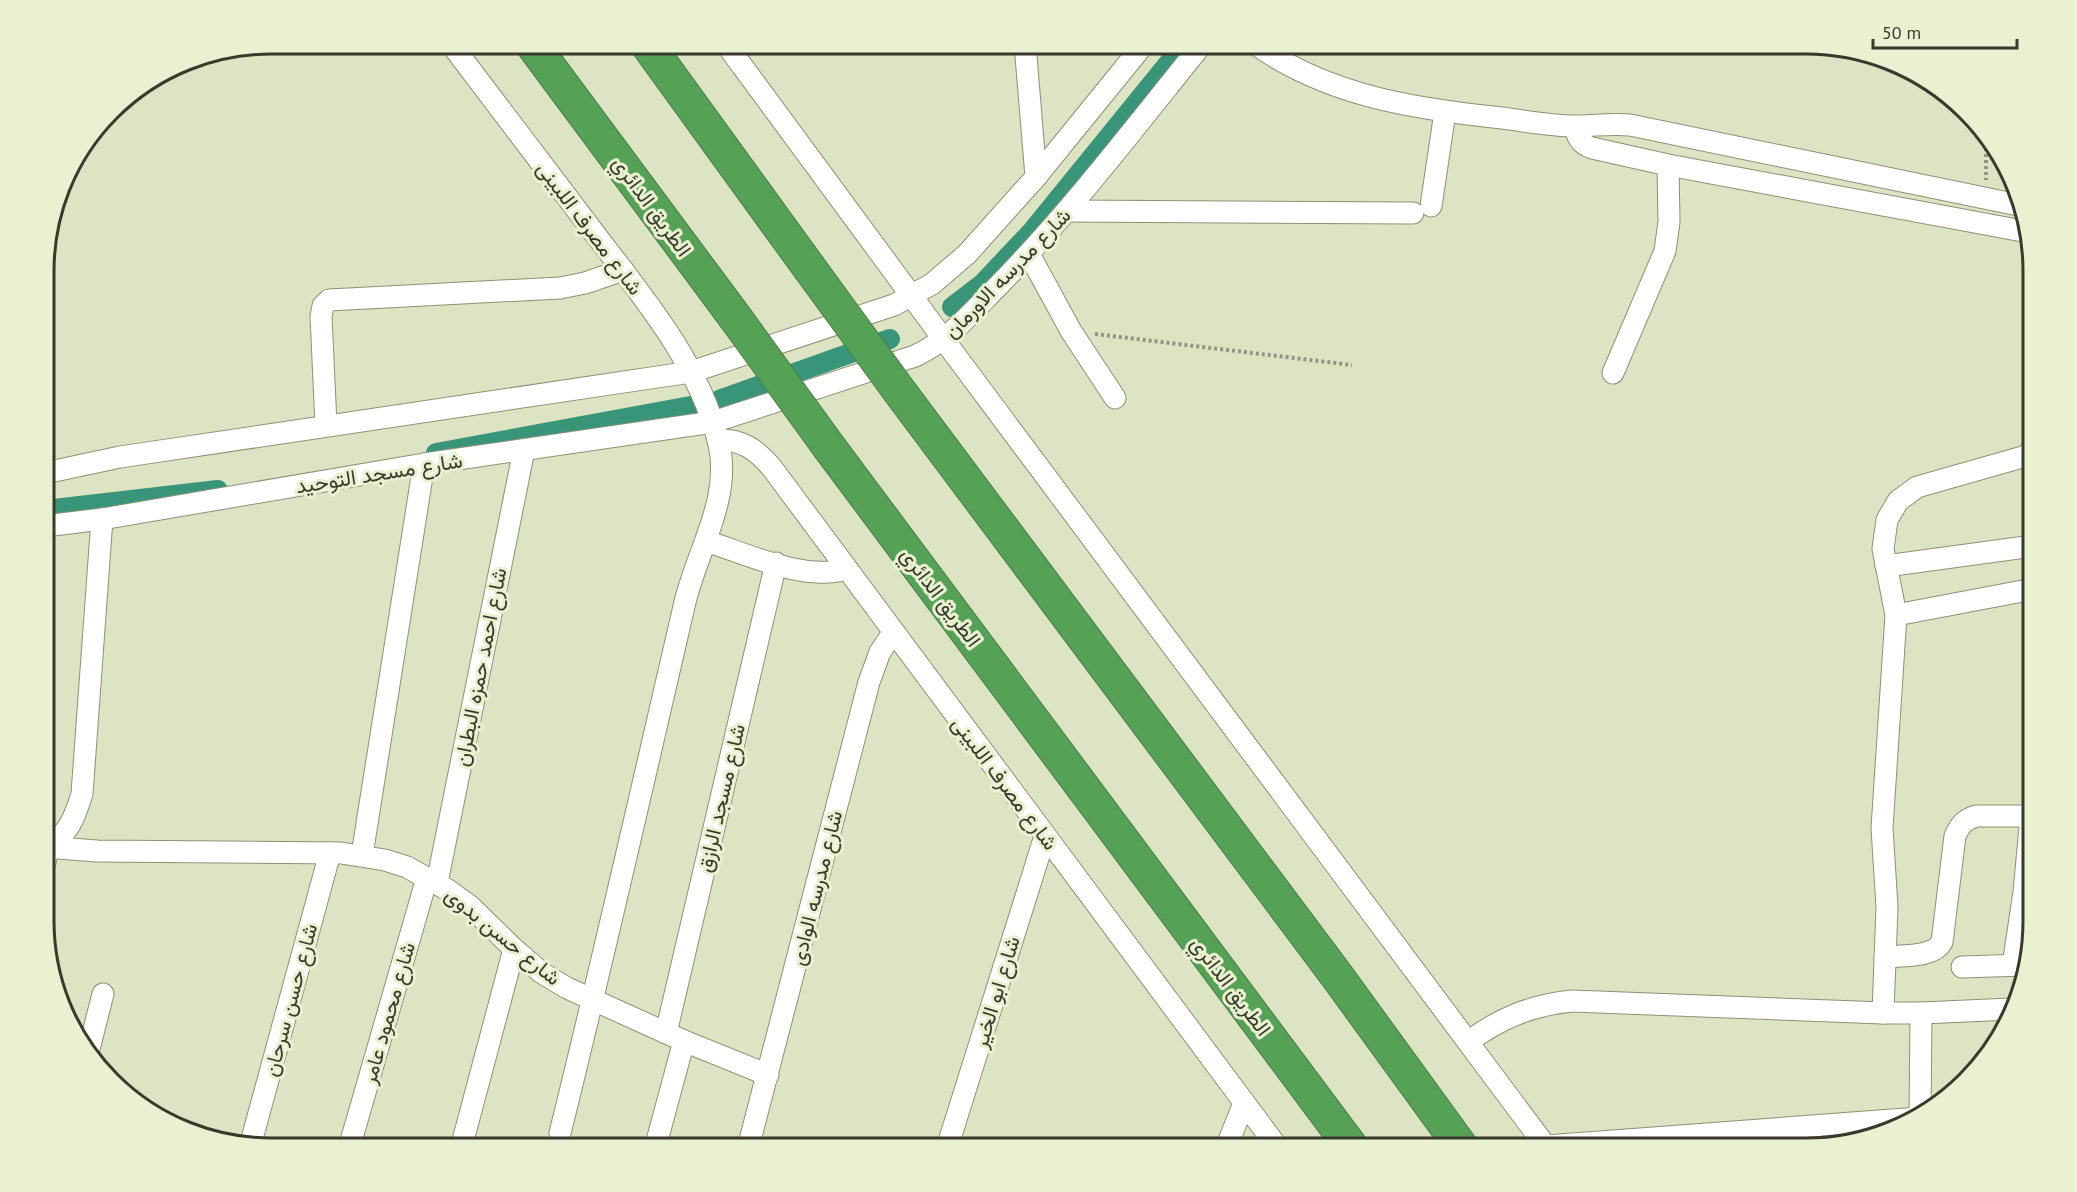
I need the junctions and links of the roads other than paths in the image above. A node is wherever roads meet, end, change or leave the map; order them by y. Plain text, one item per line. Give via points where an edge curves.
1 (459, 54) edge
2 (539, 54) edge
3 (654, 54) edge
4 (733, 54) edge
5 (1026, 54) edge
6 (1136, 54) edge
7 (1194, 54) edge
8 (1271, 54) edge
9 (1445, 112) junction
10 (1576, 126) junction
11 (1668, 165) junction
12 (1036, 177) junction
13 (2012, 204) edge
14 (1067, 211) junction
15 (2019, 230) edge
16 (1029, 254) junction
17 (622, 270) junction
18 (912, 296) junction
19 (944, 340) junction
20 (691, 372) junction
21 (1613, 372) dead end
22 (1115, 398) dead end
23 (326, 425) junction
24 (716, 431) junction
25 (524, 450) junction
26 (2023, 457) edge
27 (424, 464) junction
28 (54, 471) edge
29 (102, 519) junction
30 (54, 525) edge
31 (706, 541) junction
32 (2023, 547) edge
33 (776, 563) junction
34 (1886, 566) junction
35 (848, 569) junction
36 (2023, 591) edge
37 (1896, 615) junction
38 (893, 633) junction
39 (2023, 816) edge
40 (1045, 836) junction
41 (54, 844) edge
42 (54, 852) edge
43 (330, 854) junction
44 (362, 855) junction
45 (432, 880) junction
46 (2023, 907) edge
47 (514, 949) junction
48 (1885, 957) junction
49 (2019, 961) edge
50 (2019, 965) edge
51 (1962, 967) dead end
52 (103, 994) dead end
53 (593, 1000) junction
54 (2004, 1009) edge
55 (1883, 1013) junction
56 (1921, 1013) junction
57 (675, 1037) junction
58 (91, 1042) edge
59 (1468, 1042) junction
60 (768, 1076) junction
61 (1244, 1103) junction
62 (1919, 1106) edge
63 (1891, 1120) edge
64 (560, 1133) dead end
65 (252, 1137) edge
66 (352, 1138) edge
67 (463, 1138) edge
68 (657, 1138) edge
69 (751, 1138) edge
70 (950, 1138) edge
71 (1230, 1138) edge
72 (1270, 1138) edge
73 (1345, 1138) edge
74 (1455, 1138) edge
75 (1540, 1138) edge
76 (1662, 1138) edge

1 - 17 street, شارع مصرف اللبينى
2 - 73 highway, الطريق الدائري, bridge
3 - 74 highway, bridge via 900,392
4 - 18 street
5 - 12 street
6 - 12 street, شارع مدرسه الاورمان
7 - 14 street, شارع مدرسه الاورمان
8 - 9 street via 1331,85
9 - 10 street
9 - 14 street via 1422,209
10 - 11 street via 1578,138 1586,146
10 - 13 street via 1630,125
11 - 15 street
11 - 21 street via 1665,251
12 - 18 street, شارع مدرسه الاورمان via 967,254
14 - 16 street, شارع مدرسه الاورمان
16 - 19 street, شارع مدرسه الاورمان
16 - 22 street via 1071,331
17 - 20 street, شارع مصرف اللبينى via 659,318
17 - 23 street via 585,284 560,288 329,300 321,316
18 - 19 street
18 - 20 street, شارع مدرسه الاورمان
19 - 24 street, شارع مدرسه الاورمان via 915,356
19 - 59 street
20 - 23 street
20 - 24 street, شارع مصرف اللبينى
23 - 28 street
24 - 25 street, شارع مسجد التوحيد
24 - 31 street via 721,453 719,495
24 - 35 street, شارع مصرف اللبينى via 763,458
25 - 27 street, شارع مسجد التوحيد
25 - 45 street, شارع احمد حمزه البطران
26 - 34 street via 1917,487 1898,501 1887,520 1883,549
27 - 29 street, شارع مسجد التوحيد
27 - 44 street
29 - 30 street, شارع مسجد التوحيد
29 - 41 street via 82,794 74,819
31 - 33 street
31 - 53 street via 688,588
32 - 34 street
33 - 35 street via 821,574
33 - 57 street, شارع مسجد الرازق
34 - 37 street
35 - 38 street, شارع مصرف اللبينى
36 - 37 street
37 - 48 street via 1882,828 1887,907
38 - 40 street, شارع مصرف اللبينى
38 - 60 street, شارع مدرسه الوادى via 880,652 869,682
39 - 48 street via 1976,816 1960,825 1955,836 1942,942 1930,952
40 - 61 street, شارع مصرف اللبينى
40 - 70 street, شارع ابو الخير
42 - 43 street, شارع حسن بدوى
43 - 44 street, شارع حسن بدوى
43 - 65 street, شارع حسن سرحان
44 - 45 street, شارع حسن بدوى
45 - 47 street, شارع حسن بدوى via 470,906
45 - 66 street, شارع محمود عامر
46 - 49 street
47 - 53 street, شارع حسن بدوى via 542,972
47 - 67 street
48 - 55 street
50 - 51 street
52 - 58 street
53 - 57 street, شارع حسن بدوى
53 - 64 street
54 - 56 street
55 - 56 street
55 - 59 street via 1572,1001 1518,1012
56 - 62 street
57 - 60 street, شارع حسن بدوى
57 - 68 street, شارع مسجد الرازق
59 - 75 street
60 - 69 street, شارع مدرسه الوادى
61 - 71 street
61 - 72 street, شارع مصرف اللبينى
63 - 76 street

